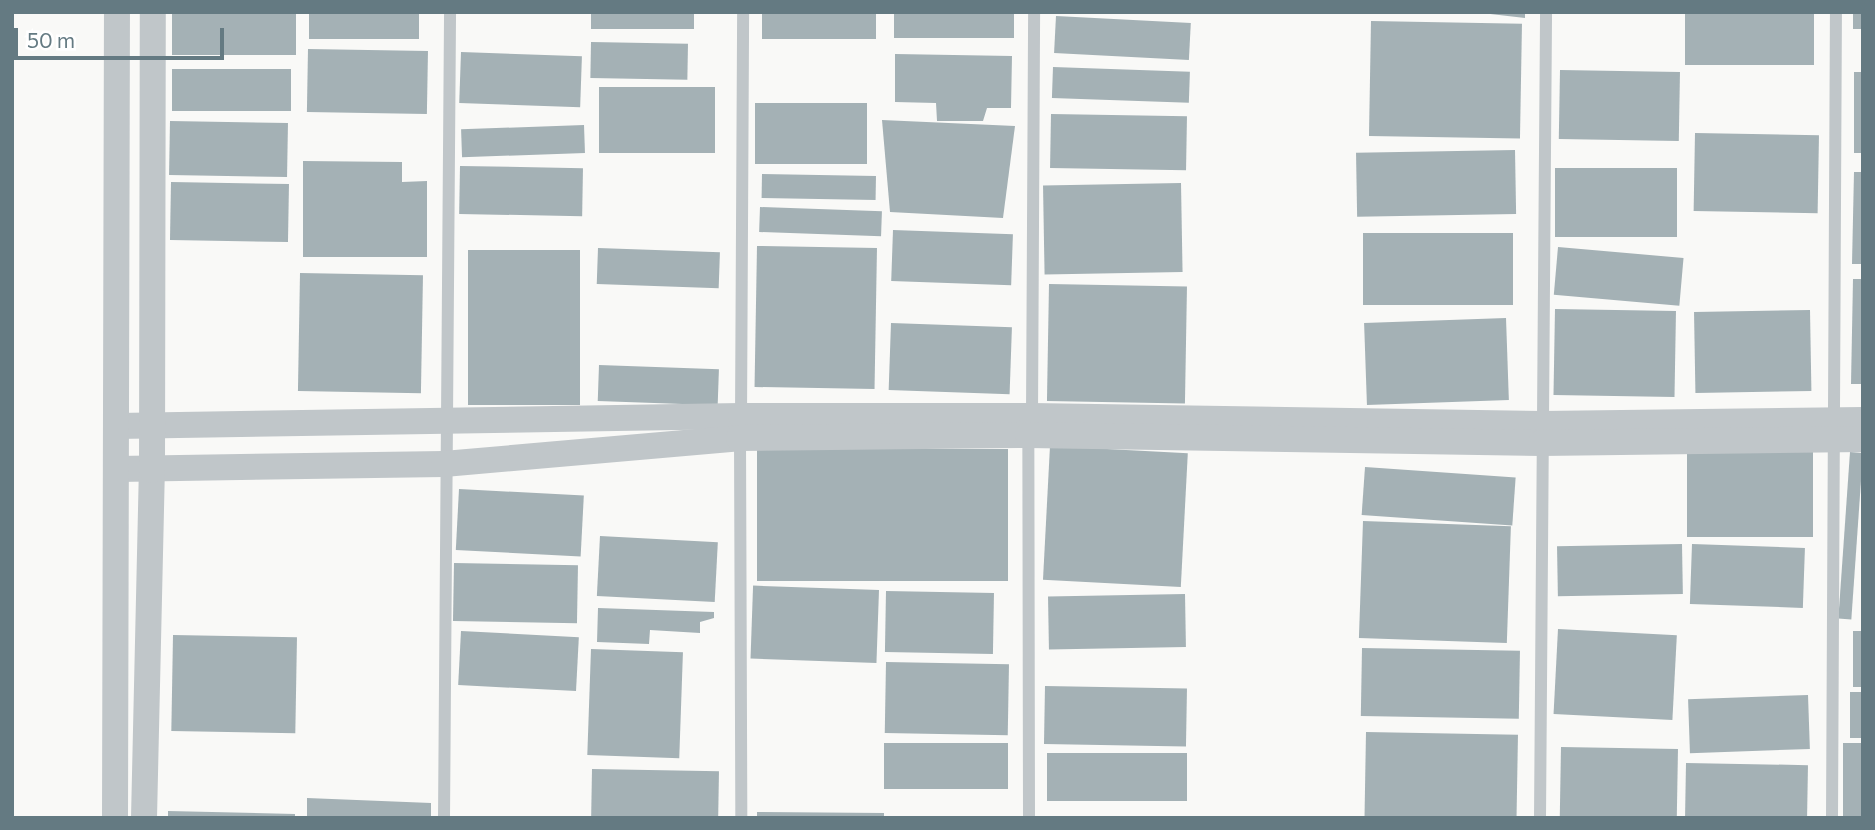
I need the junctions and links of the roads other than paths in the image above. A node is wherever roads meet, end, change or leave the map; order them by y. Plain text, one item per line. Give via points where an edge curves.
1 (117, 12) edge
2 (153, 12) edge
3 (450, 12) edge
4 (743, 12) edge
5 (1034, 12) edge
6 (1546, 12) edge
7 (1836, 12) edge
8 (444, 420) junction
9 (1863, 420) edge
10 (152, 422) junction
11 (1030, 425) junction
12 (117, 426) junction
13 (740, 427) junction
14 (1845, 433) edge
15 (1541, 434) junction
16 (444, 464) junction
17 (118, 469) junction
18 (152, 470) junction
19 (115, 818) edge
20 (144, 818) edge
21 (444, 818) edge
22 (741, 818) edge
23 (1029, 818) edge
24 (1540, 818) edge
25 (1832, 818) edge

1 - 12 street
2 - 10 street
3 - 8 lane
4 - 13 lane
5 - 11 lane
6 - 15 lane
7 - 14 lane
8 - 10 street
8 - 13 street
8 - 16 lane
9 - 14 street
10 - 12 street
10 - 18 street
11 - 13 street
11 - 15 street
11 - 23 lane
12 - 17 street
13 - 16 street
13 - 22 lane
14 - 15 street
14 - 25 lane
15 - 24 lane
16 - 18 street
16 - 21 lane
17 - 18 street
17 - 19 street
18 - 20 street

